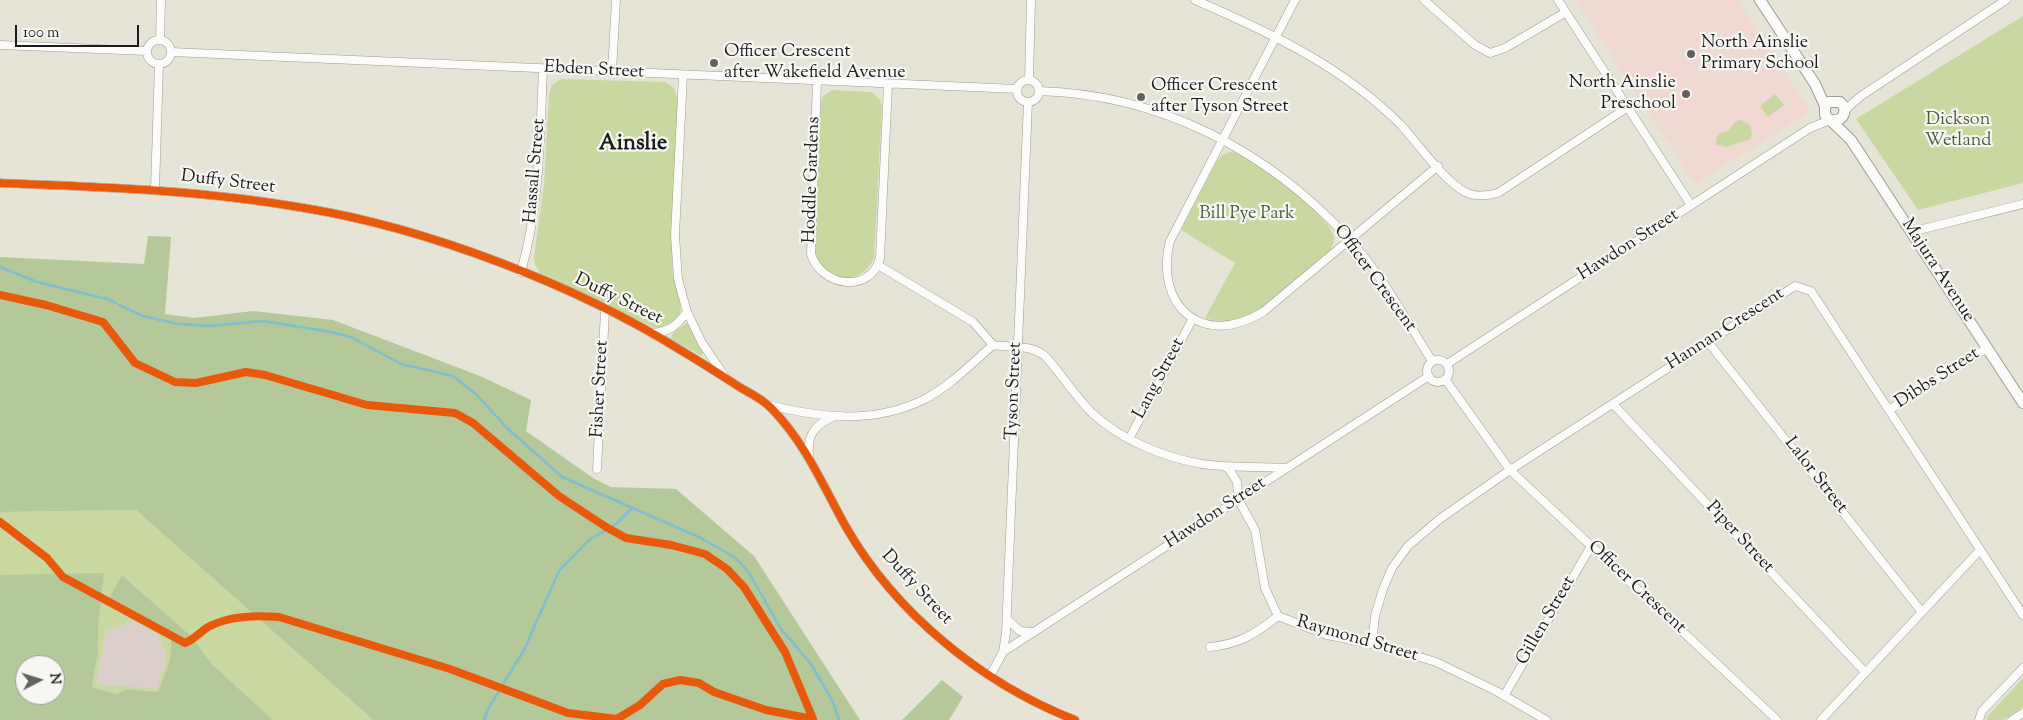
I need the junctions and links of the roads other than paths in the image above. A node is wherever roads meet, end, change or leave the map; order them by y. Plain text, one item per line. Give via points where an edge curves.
1 (161, 0) edge
2 (616, 0) edge
3 (1032, 0) edge
4 (1194, 0) edge
5 (1295, 0) edge
6 (1424, 0) edge
7 (1558, 0) edge
8 (1760, 0) edge
9 (2006, 0) edge
10 (1566, 12) junction
11 (1276, 36) junction
12 (160, 40) junction
13 (0, 45) edge
14 (147, 51) junction
15 (171, 52) junction
16 (159, 64) junction
17 (543, 69) junction
18 (612, 72) junction
19 (683, 75) junction
20 (1029, 80) junction
21 (817, 81) junction
22 (888, 84) junction
23 (1815, 84) junction
24 (1017, 89) junction
25 (1039, 91) junction
26 (1028, 102) junction
27 (1841, 106) junction
28 (1628, 107) junction
29 (1828, 115) junction
30 (1224, 136) junction
31 (1851, 140) junction
32 (1438, 166) junction
33 (0, 183) edge
34 (154, 189) junction
35 (2023, 204) edge
36 (1691, 205) junction
37 (1911, 232) junction
38 (1350, 240) junction
39 (878, 265) junction
40 (521, 272) junction
41 (605, 310) junction
42 (688, 312) junction
43 (1192, 320) junction
44 (654, 333) junction
45 (1708, 342) junction
46 (993, 346) junction
47 (1016, 347) junction
48 (1987, 348) junction
49 (1432, 361) junction
50 (1447, 364) junction
51 (1428, 376) junction
52 (727, 378) junction
53 (1444, 379) junction
54 (2023, 403) edge
55 (1613, 404) junction
56 (769, 405) junction
57 (1889, 410) junction
58 (832, 417) junction
59 (1129, 439) junction
60 (809, 456) junction
61 (1221, 465) junction
62 (1286, 468) junction
63 (597, 469) dead end
64 (1510, 470) junction
65 (1238, 500) junction
66 (1591, 546) junction
67 (1980, 550) junction
68 (1921, 611) junction
69 (2023, 614) edge
70 (1278, 616) junction
71 (1007, 619) junction
72 (1033, 632) junction
73 (1372, 644) junction
74 (1210, 647) dead end
75 (1003, 652) junction
76 (2023, 668) edge
77 (1865, 672) junction
78 (990, 676) junction
79 (1504, 696) junction
80 (2023, 713) edge
81 (1075, 720) edge
82 (1546, 720) edge
83 (1777, 720) edge
84 (1820, 720) edge
85 (1979, 720) edge
86 (2012, 720) edge

1 - 12 street
2 - 18 street
3 - 20 street
4 - 11 street
5 - 11 street
6 - 10 street via 1475,45 1490,53 1505,48
7 - 10 street
8 - 23 main road, Majura Avenue
9 - 27 street
10 - 28 street
11 - 30 street
11 - 32 street via 1338,72 1397,122
12 - 14 street via 150,45
12 - 15 street via 168,44
13 - 14 street
14 - 16 street via 149,59
15 - 16 street via 169,59
15 - 17 street, Ebden Street
16 - 34 street
17 - 18 street, Ebden Street
17 - 40 street, Hassall Street via 537,198 531,238
18 - 19 street, Ebden Street
19 - 21 street, Ebden Street
19 - 42 street via 675,258
20 - 24 street
20 - 25 street via 1037,85
21 - 22 street, Ebden Street
21 - 39 street, Hoddle Gardens via 810,244 813,261 825,276 842,282 859,280
22 - 24 street, Ebden Street
22 - 39 street
23 - 27 main road, Majura Avenue
23 - 29 main road, Majura Avenue
24 - 26 street via 1020,98
25 - 26 street via 1037,98
25 - 30 street, Officer Crescent via 1098,97 1156,110
26 - 47 street, Tyson Street
27 - 29 main road via 1840,119
27 - 29 main road via 1829,102
27 - 31 main road, Majura Avenue
28 - 32 street via 1498,193 1482,196 1466,192
28 - 36 street
29 - 31 main road, Majura Avenue
29 - 36 street, Hawdon Street
30 - 38 street, Officer Crescent via 1309,199
30 - 43 street via 1173,234 1165,258 1167,281 1177,303
31 - 37 main road, Majura Avenue
32 - 38 street
33 - 34 street, Duffy Street
34 - 40 street, Duffy Street via 243,198 360,220
35 - 37 street
36 - 50 street, Hawdon Street
37 - 48 main road, Majura Avenue
38 - 43 street via 1246,322 1226,326
38 - 49 street, Officer Crescent
39 - 46 street via 973,322
40 - 41 street, Duffy Street
41 - 44 street, Duffy Street
41 - 63 street, Fisher Street
42 - 44 street via 675,328
42 - 52 street via 702,343
43 - 59 street, Lang Street
44 - 52 street, Duffy Street
45 - 55 street, Hannan Crescent
45 - 57 street, Hannan Crescent via 1795,286 1811,291
45 - 68 street, Lalor Street
46 - 47 street
46 - 58 street via 924,400 879,414
47 - 59 street via 1041,352 1094,414
47 - 71 street, Tyson Street
48 - 54 main road, Majura Avenue
48 - 57 street, Dibbs Street
49 - 50 street via 1441,360
49 - 51 street via 1427,368
50 - 53 street via 1449,372
51 - 53 street via 1436,381
51 - 62 street, Hawdon Street
52 - 56 street, Duffy Street
53 - 64 street, Officer Crescent
55 - 64 street, Hannan Crescent
55 - 77 street, Piper Street
56 - 58 street
56 - 60 street, Duffy Street
57 - 67 street, Hannan Crescent
58 - 60 street via 813,430 809,438
59 - 61 street via 1172,457
60 - 78 street, Duffy Street via 847,529 884,579 932,631
61 - 62 street
61 - 65 street, Raymond Street via 1229,469 1236,479
62 - 65 street, Hawdon Street
64 - 66 street, Officer Crescent
64 - 73 street, Hannan Crescent via 1440,518 1408,546 1392,568 1383,589
65 - 70 street, Raymond Street via 1255,530 1265,588
65 - 72 street, Hawdon Street
66 - 79 street, Gillen Street
66 - 83 street, Officer Crescent
67 - 68 street
67 - 69 street, Hannan Crescent
68 - 77 street
70 - 73 street, Raymond Street via 1327,635
70 - 74 street via 1253,636
71 - 72 street via 1020,631
71 - 75 street, Tyson Street
72 - 75 street, Hawdon Street
73 - 79 street, Raymond Street via 1436,662
75 - 78 street, Tyson Street
76 - 85 street via 1982,711
77 - 84 street
78 - 81 street, Duffy Street via 1026,699
79 - 82 street, Raymond Street
80 - 86 street

